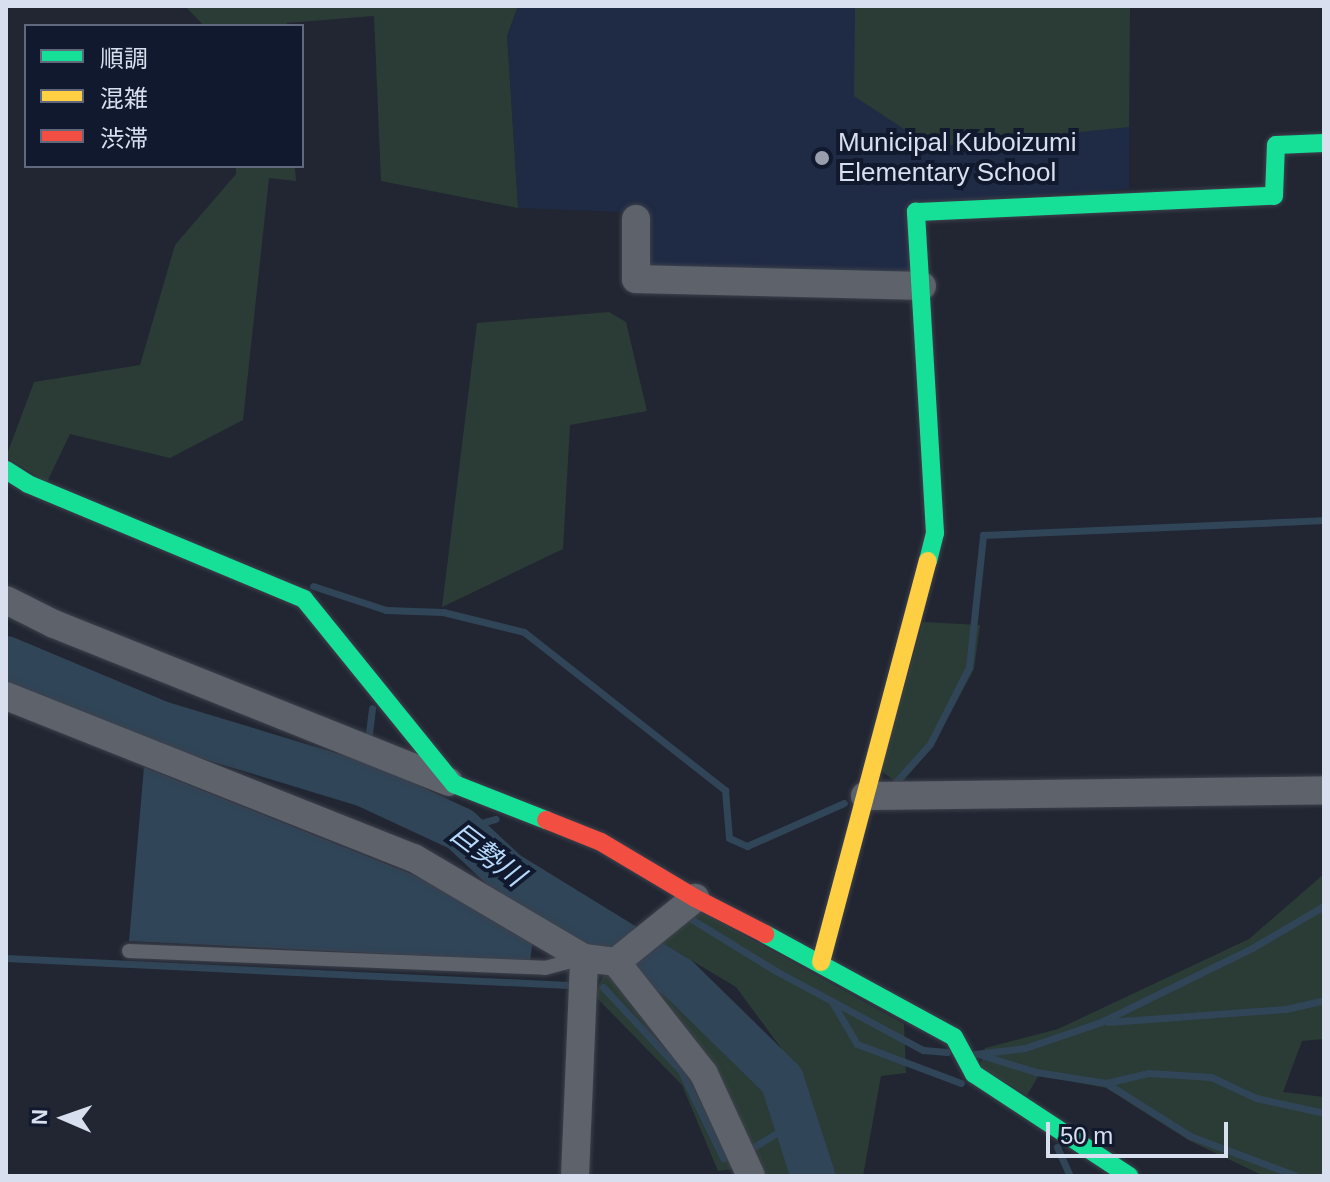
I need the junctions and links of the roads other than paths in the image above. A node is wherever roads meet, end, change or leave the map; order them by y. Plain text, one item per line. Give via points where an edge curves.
1 (1324, 143) edge
2 (636, 219) dead end
3 (922, 286) junction
4 (6, 470) edge
5 (6, 600) edge
6 (6, 696) edge
7 (454, 784) junction
8 (1324, 790) edge
9 (865, 796) junction
10 (695, 898) junction
11 (129, 951) dead end
12 (584, 958) junction
13 (616, 962) junction
14 (821, 962) junction
15 (575, 1176) edge
16 (751, 1176) edge
17 (1129, 1176) edge

1 - 3 street via 1276,145 1274,196 916,212
2 - 3 street via 636,279
3 - 9 street via 935,533
4 - 7 street via 28,484 304,599
5 - 7 street
6 - 12 street via 414,858
7 - 10 street via 601,842
8 - 9 street
9 - 14 street
10 - 13 street
10 - 14 street
11 - 12 lane via 545,968
12 - 13 street
12 - 15 street
13 - 16 street via 704,1074
14 - 17 street via 954,1037 966,1065

